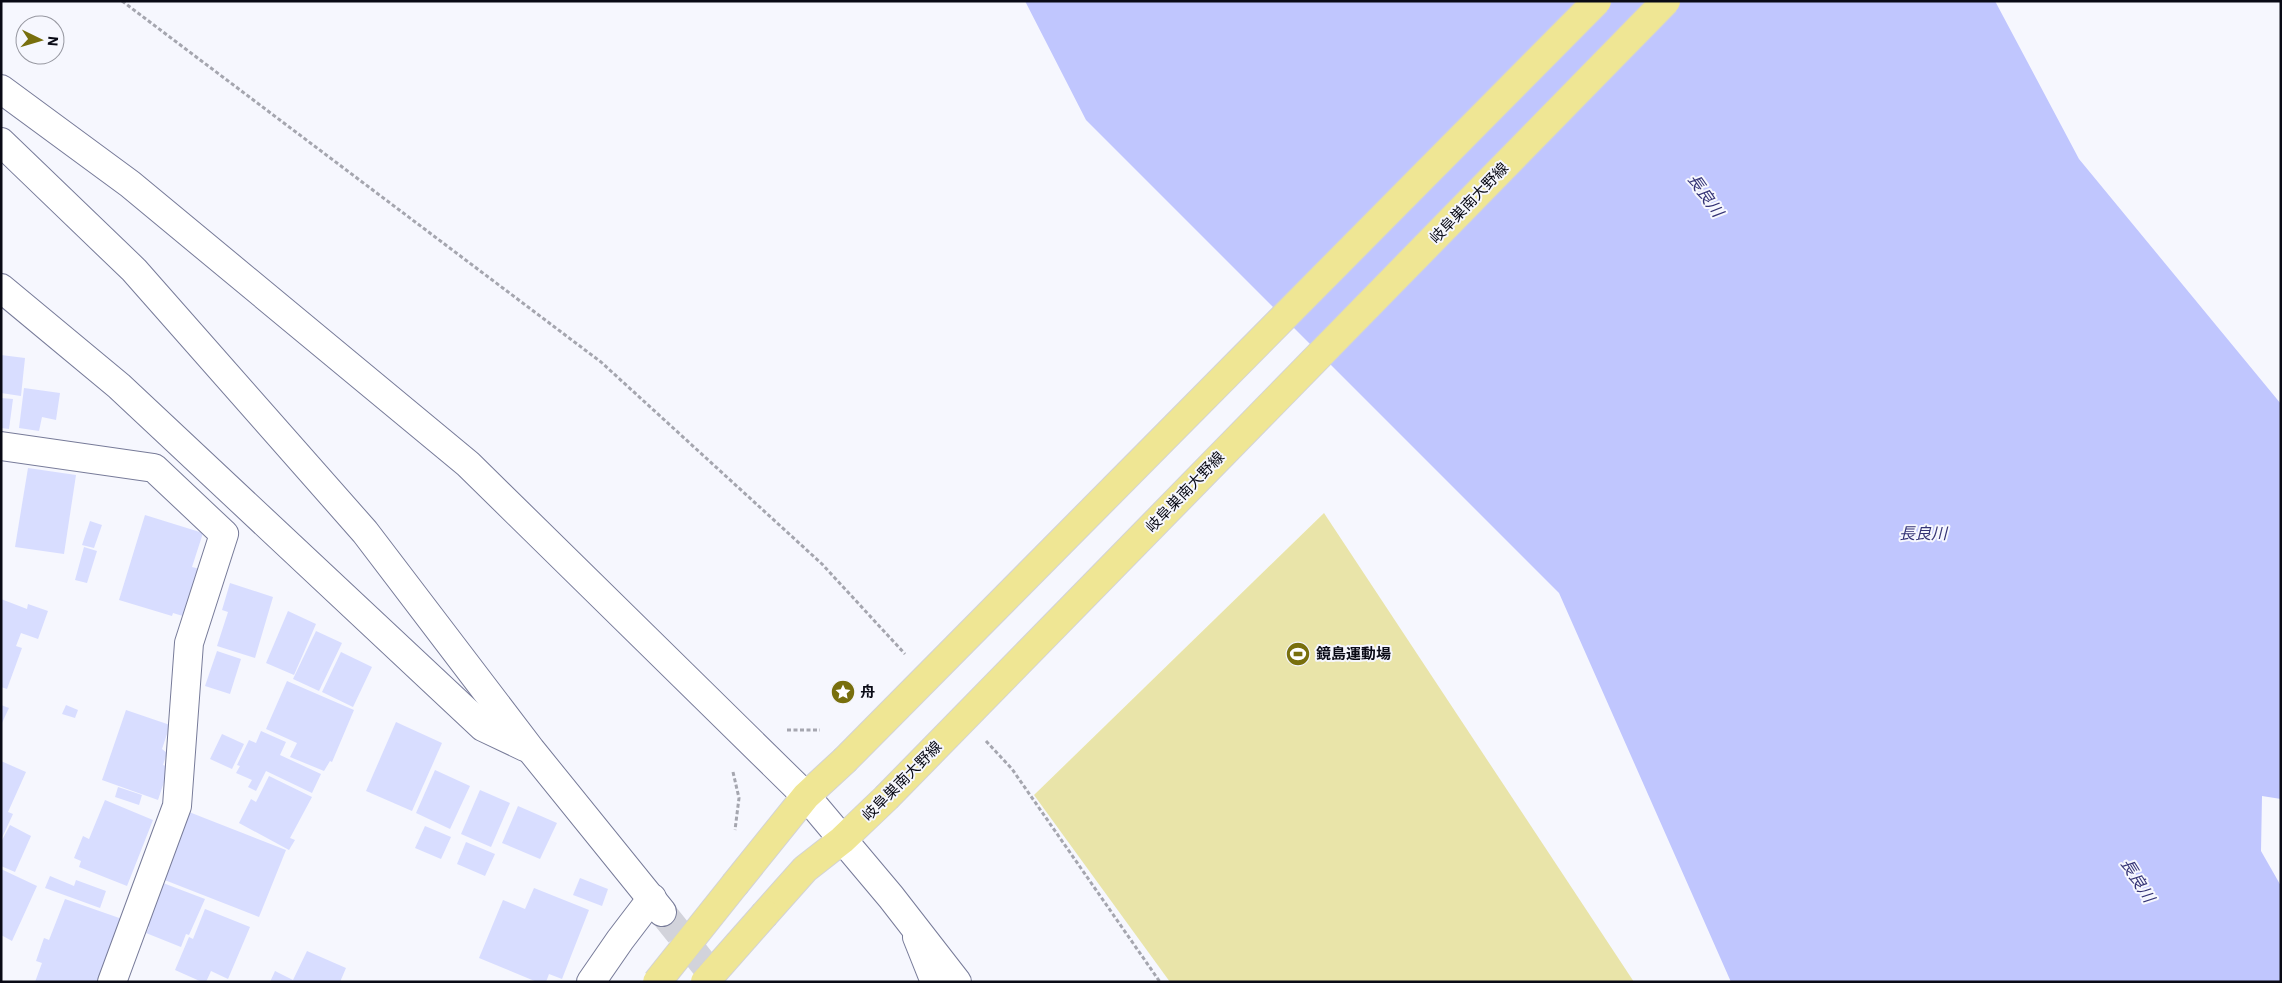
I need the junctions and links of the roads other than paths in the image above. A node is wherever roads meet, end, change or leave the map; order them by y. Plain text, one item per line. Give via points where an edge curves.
1 (1597, 1) edge
2 (1666, 1) edge
3 (1, 89) edge
4 (1, 142) edge
5 (1, 288) edge
6 (1, 446) edge
7 (531, 750) junction
8 (806, 796) junction
9 (842, 840) junction
10 (914, 928) junction
11 (112, 982) edge
12 (591, 982) edge
13 (657, 982) edge
14 (705, 982) edge
15 (935, 982) edge
16 (957, 982) edge

1 - 8 main road, bridge
2 - 9 main road, 岐阜巣南大野線, bridge
3 - 8 street via 130,184 468,464
4 - 7 street via 134,270 365,532
5 - 7 street via 119,386 483,726
6 - 11 street via 154,468 224,534 189,643 177,806
7 - 12 street via 657,905 620,940
8 - 9 street
8 - 13 main road, bridge
9 - 10 street
9 - 14 main road, 岐阜巣南大野線, bridge via 805,869
10 - 15 street
10 - 16 street

